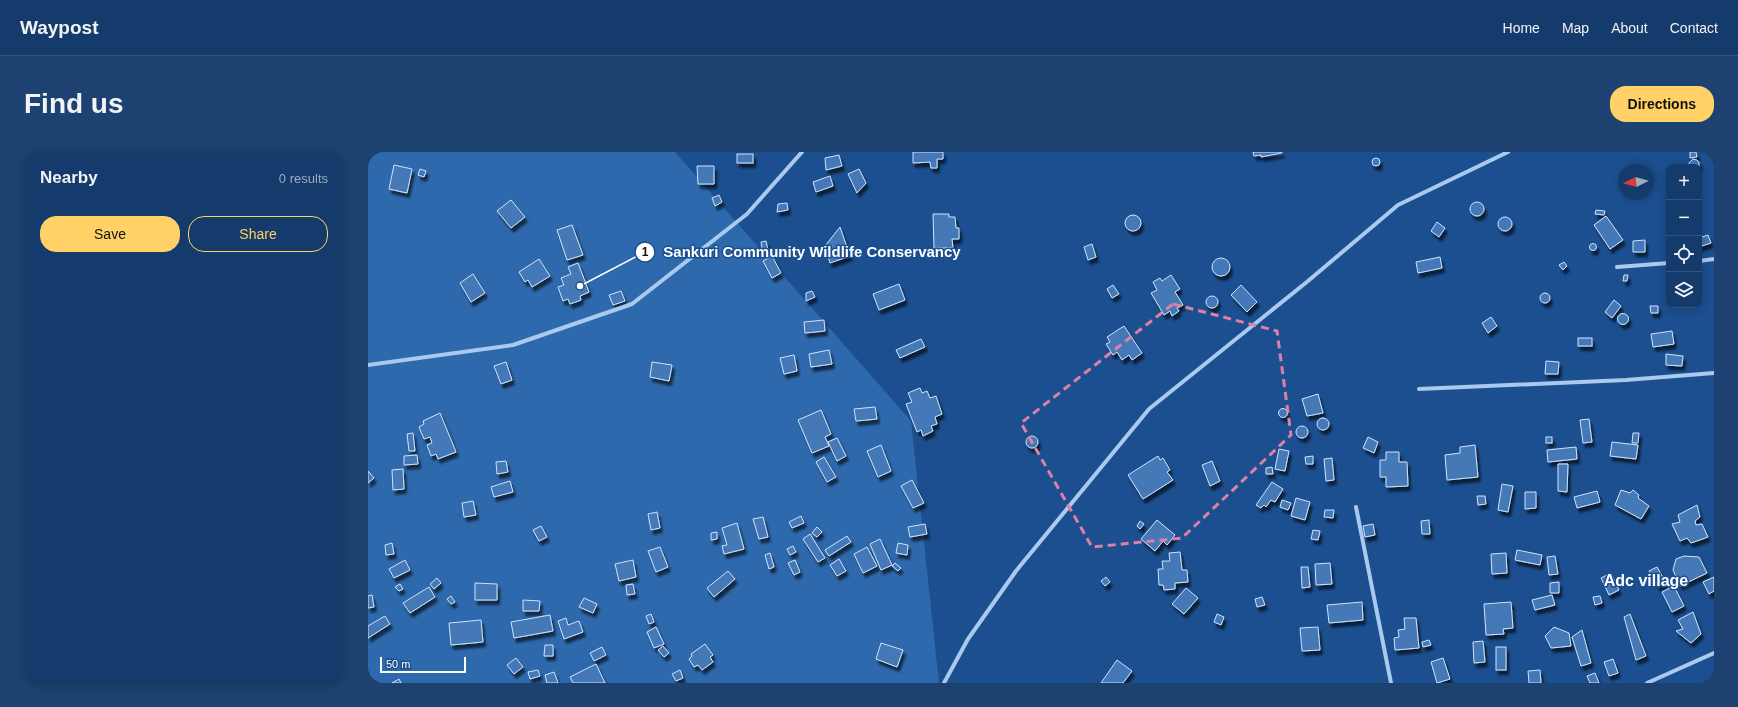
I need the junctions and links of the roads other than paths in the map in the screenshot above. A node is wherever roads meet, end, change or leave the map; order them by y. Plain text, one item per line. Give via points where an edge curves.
1 (802, 152) edge
2 (1508, 152) edge
3 (1714, 260) edge
4 (1702, 261) edge
5 (1666, 263) edge
6 (1617, 267) dead end
7 (368, 365) edge
8 (1714, 373) edge
9 (1419, 389) dead end
10 (1356, 507) dead end
11 (1714, 653) edge
12 (944, 683) edge
13 (1391, 683) edge
14 (1647, 683) edge

1 - 7 street via 747,214 632,304 513,345
2 - 12 street via 1398,205 1149,409 1016,571 968,639
3 - 4 street
5 - 6 street
8 - 9 street via 1626,380
10 - 13 street
11 - 14 street

